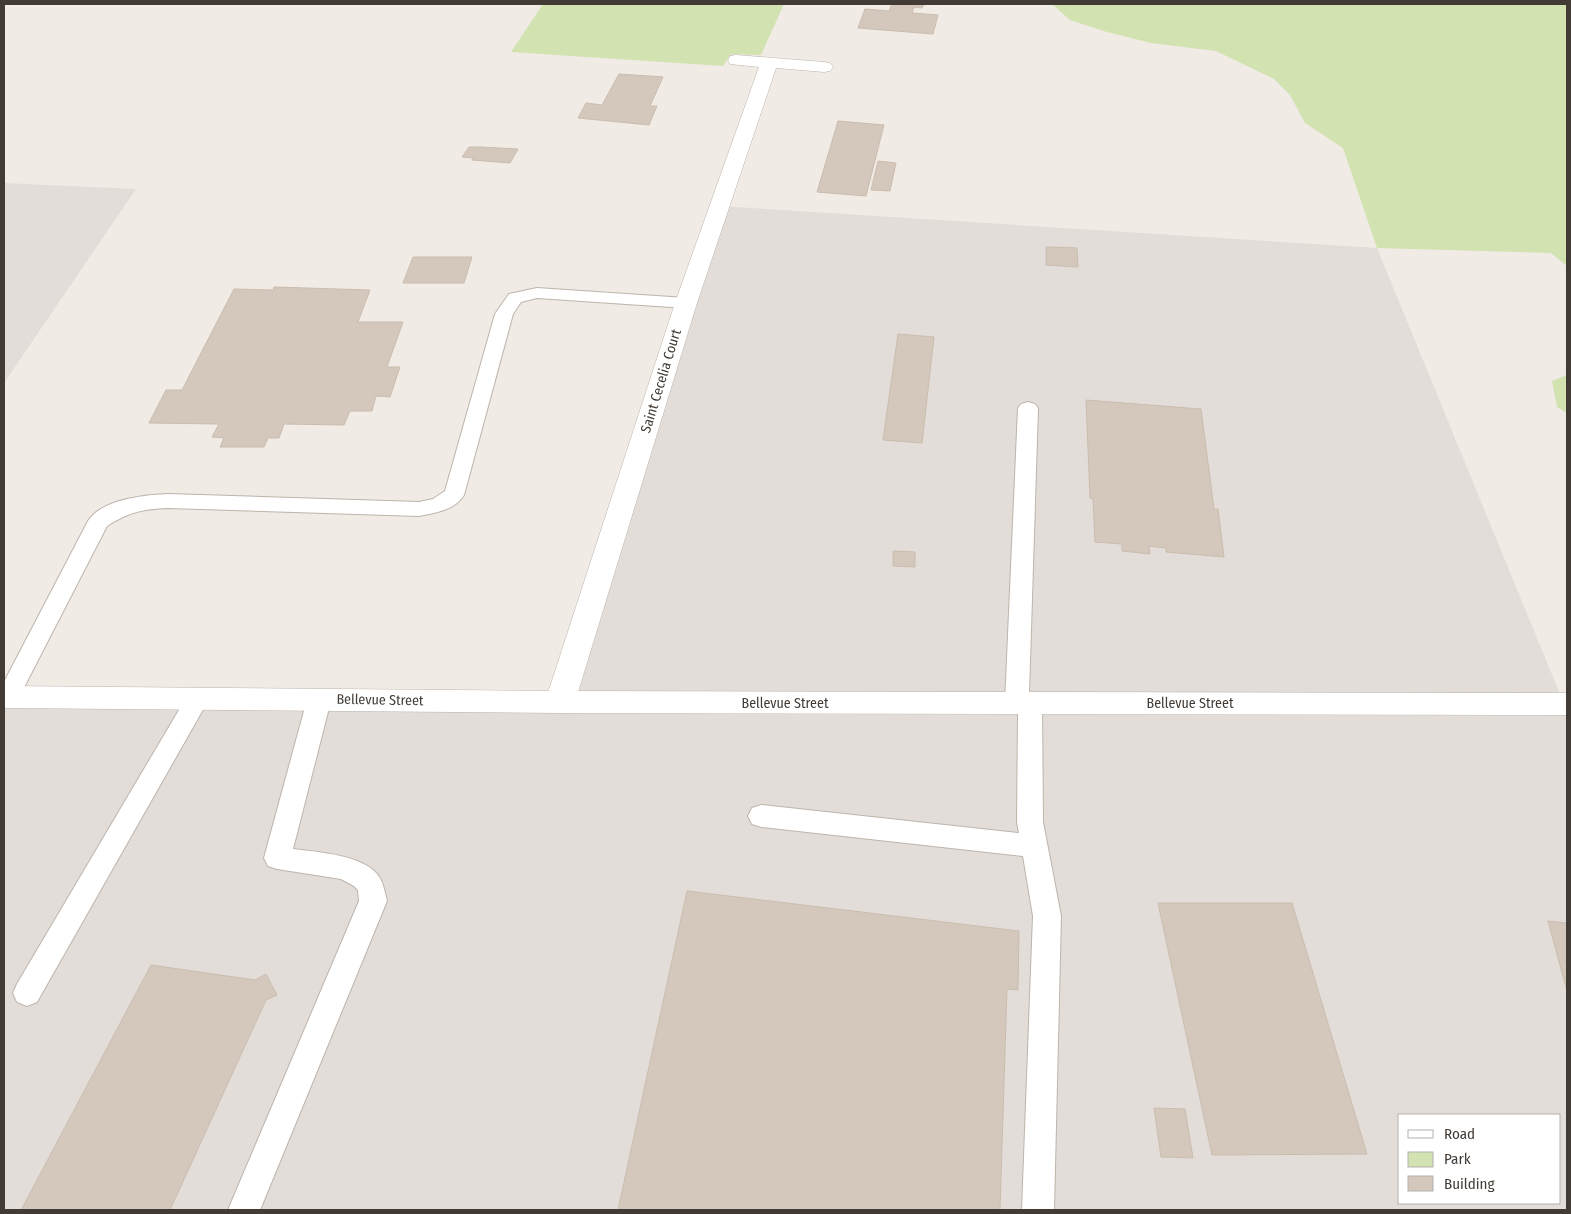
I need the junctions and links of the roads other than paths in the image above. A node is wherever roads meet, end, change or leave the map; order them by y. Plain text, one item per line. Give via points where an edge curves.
1 (736, 60) dead end
2 (769, 62) junction
3 (824, 67) dead end
4 (686, 303) junction
5 (1028, 408) dead end
6 (6, 697) edge
7 (197, 699) junction
8 (318, 700) junction
9 (560, 702) junction
10 (1023, 703) junction
11 (1566, 706) edge
12 (761, 816) dead end
13 (1034, 846) junction
14 (27, 993) dead end
15 (244, 1210) edge
16 (1038, 1210) edge

1 - 2 street
2 - 3 street
2 - 4 street, Saint Cecelia Court
4 - 6 lane via 537,293 515,298 504,314 454,495 439,505 419,509 168,501 133,503 116,510 99,521
4 - 9 street, Saint Cecelia Court
5 - 10 lane
6 - 7 street, Bellevue Street
7 - 8 street, Bellevue Street
7 - 14 lane
8 - 9 street, Bellevue Street
8 - 15 lane via 277,858 345,868 360,875 370,885 373,901
9 - 10 street, Bellevue Street
10 - 11 street, Bellevue Street
10 - 13 lane
12 - 13 lane
13 - 16 lane via 1047,916

